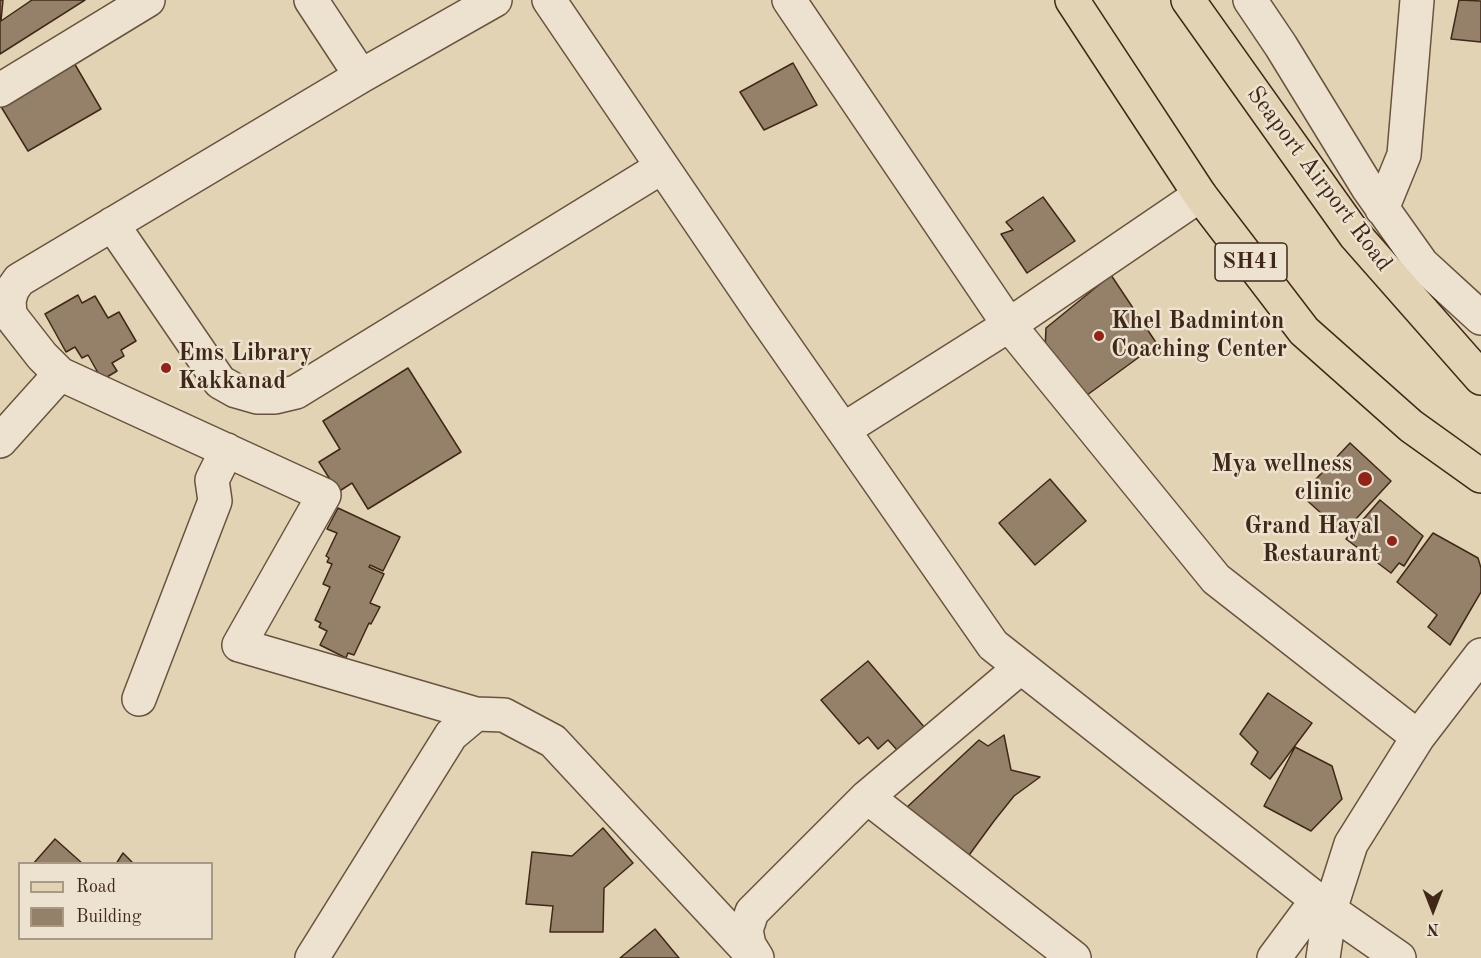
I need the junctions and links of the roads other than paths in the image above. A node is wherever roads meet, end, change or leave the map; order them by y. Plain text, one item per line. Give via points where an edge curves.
1 (148, 0) edge
2 (311, 0) edge
3 (495, 0) edge
4 (549, 0) edge
5 (789, 0) edge
6 (1072, 0) edge
7 (1188, 0) edge
8 (1250, 0) edge
9 (1417, 0) edge
10 (361, 76) junction
11 (0, 90) edge
12 (662, 167) junction
13 (1200, 195) junction
14 (1382, 209) junction
15 (112, 224) junction
16 (1481, 318) edge
17 (1010, 325) junction
18 (60, 374) junction
19 (1481, 378) edge
20 (843, 430) junction
21 (0, 441) edge
22 (227, 450) junction
23 (1481, 476) edge
24 (1481, 655) edge
25 (1020, 667) junction
26 (139, 699) dead end
27 (477, 714) junction
28 (1418, 737) junction
29 (867, 797) junction
30 (1323, 905) junction
31 (312, 958) edge
32 (756, 958) edge
33 (1074, 958) edge
34 (1274, 958) edge
35 (1323, 958) edge
36 (1399, 958) edge

1 - 11 street
2 - 10 street
3 - 10 street
4 - 12 street
5 - 17 street
6 - 13 main road, SH41
7 - 19 main road, Seaport Airport Road via 1355,235
8 - 14 street
9 - 14 street via 1404,155
10 - 15 street
12 - 15 street via 296,392 275,397 257,397 220,382
12 - 20 street
13 - 17 street
13 - 23 main road, SH41 via 1304,331 1411,426
14 - 16 street via 1422,264
15 - 18 street via 19,280 12,290 10,315
17 - 20 street
17 - 28 street via 1216,579
18 - 21 street
18 - 22 street
20 - 25 street via 993,645
22 - 26 street via 212,480 215,501
22 - 27 street via 324,495 239,645
24 - 28 street
25 - 29 street
25 - 30 street
27 - 31 street via 451,735
27 - 32 street via 504,715 554,741
28 - 30 street via 1351,844
29 - 32 street via 752,912 746,930
29 - 33 street
30 - 34 street
30 - 35 street
30 - 36 street

